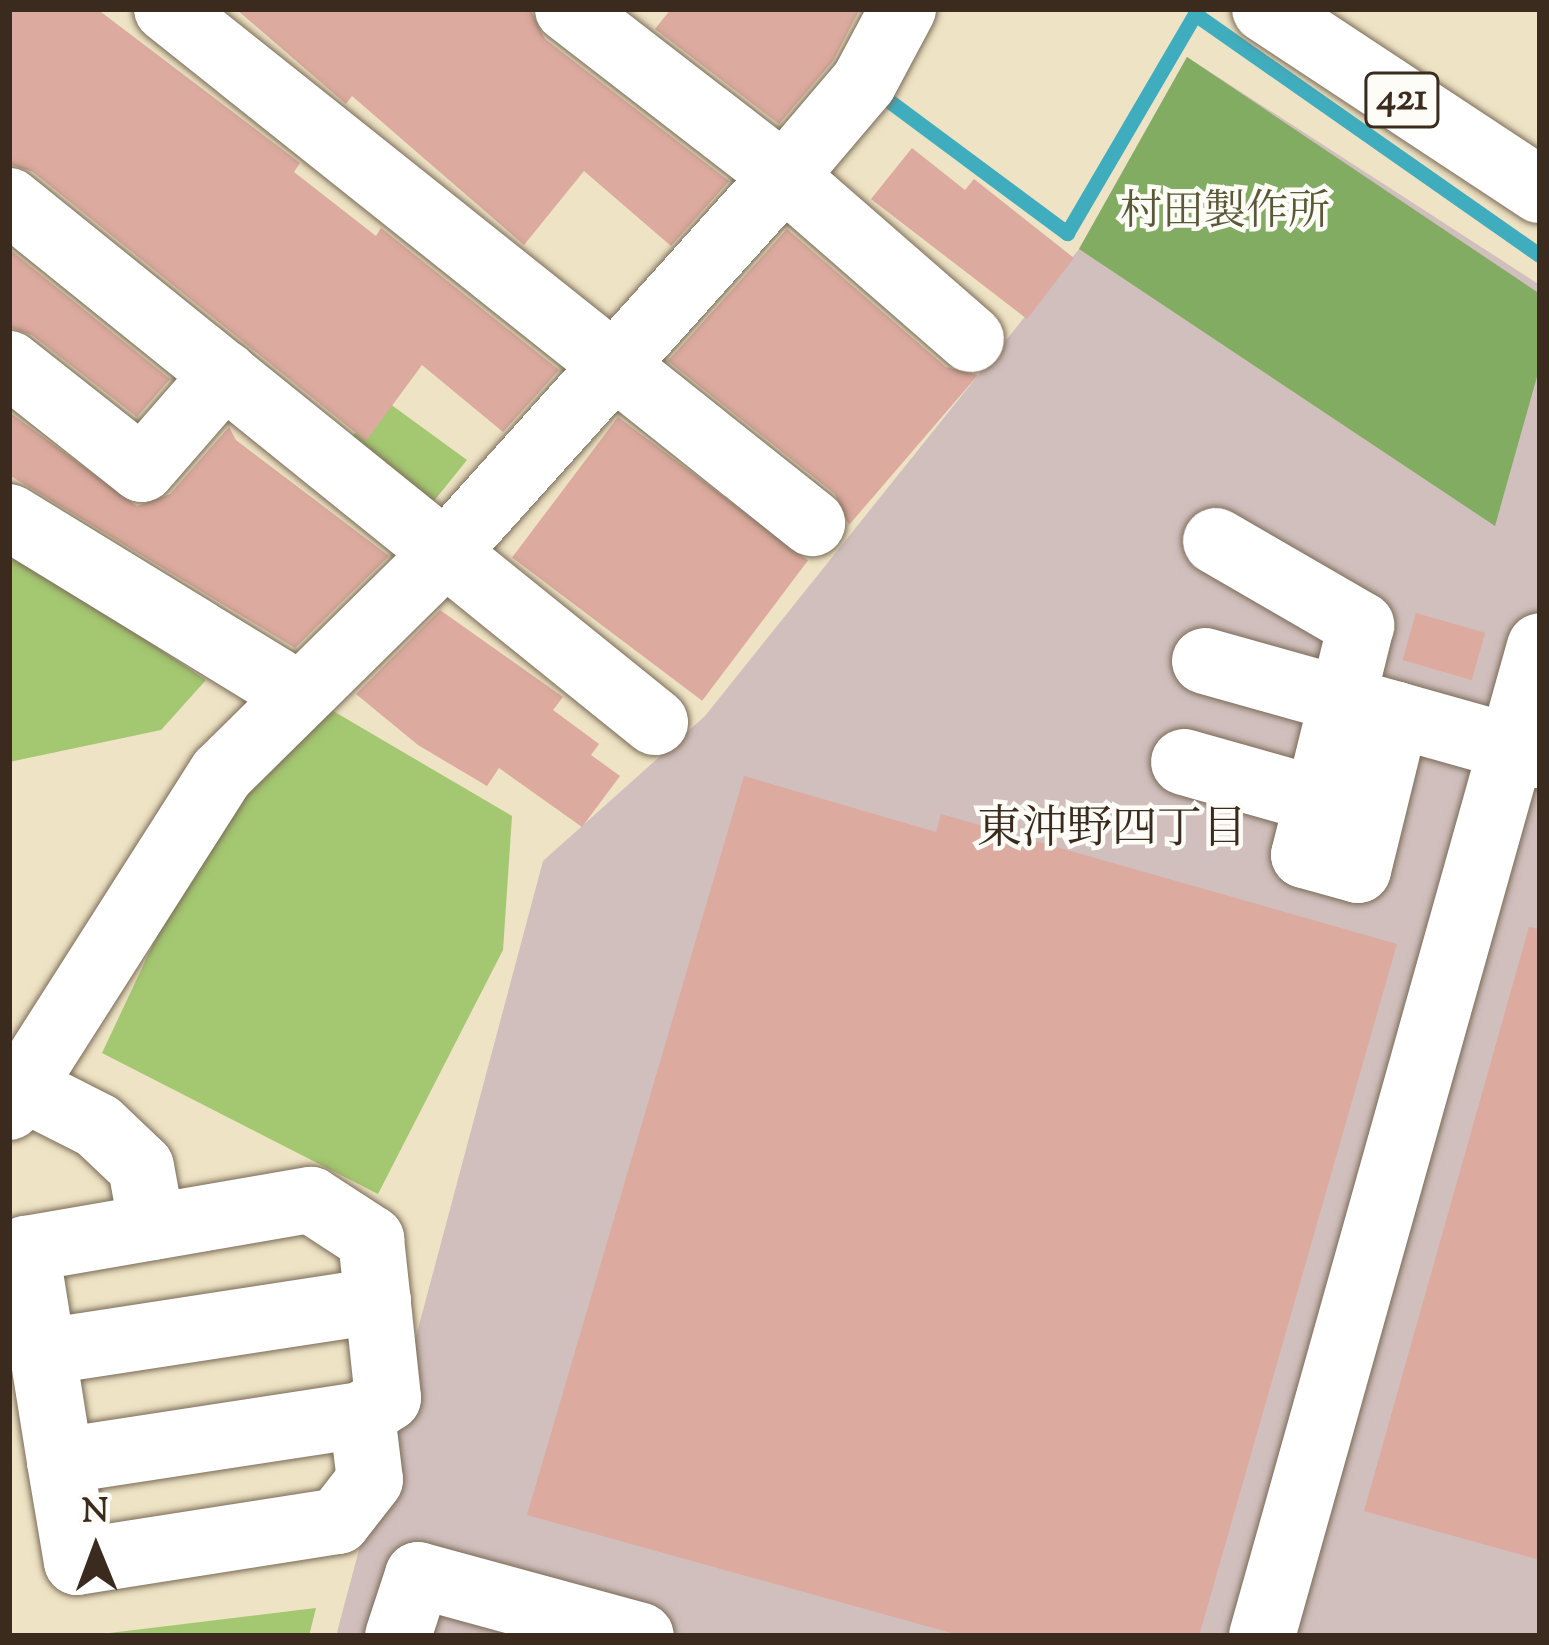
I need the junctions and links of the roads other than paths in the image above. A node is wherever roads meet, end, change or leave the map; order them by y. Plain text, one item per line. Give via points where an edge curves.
1 (167, 9) edge
2 (568, 9) edge
3 (903, 9) edge
4 (1265, 9) edge
5 (784, 176) junction
6 (1540, 190) edge
7 (9, 201) edge
8 (971, 338) dead end
9 (9, 364) edge
10 (614, 365) junction
11 (225, 374) junction
12 (9, 517) edge
13 (812, 524) dead end
14 (1216, 541) dead end
15 (446, 552) junction
16 (1540, 646) edge
17 (1205, 661) dead end
18 (296, 693) junction
19 (1369, 707) junction
20 (655, 722) dead end
21 (1526, 752) edge
22 (1184, 761) dead end
23 (15, 1096) edge
24 (152, 1227) junction
25 (378, 1301) junction
26 (43, 1352) junction
27 (362, 1415) junction
28 (60, 1461) junction
29 (398, 1636) edge
30 (641, 1636) edge
31 (1262, 1636) edge

1 - 10 main road
2 - 5 main road
3 - 5 main road via 864,82
4 - 6 main road, 421
5 - 8 main road
5 - 10 main road
7 - 11 main road
9 - 11 main road via 142,470
10 - 13 main road
10 - 15 main road
11 - 15 main road
12 - 18 main road
14 - 19 main road via 1361,626
15 - 18 main road
15 - 20 main road
16 - 21 main road
17 - 19 main road
18 - 23 main road via 222,773
19 - 21 main road
19 - 22 main road via 1358,870 1304,855 1318,800
21 - 31 main road
23 - 24 main road via 98,1126 141,1167
24 - 25 main road via 311,1200 371,1239
24 - 26 main road via 26,1249
25 - 26 main road
25 - 27 main road via 388,1399
26 - 28 main road
27 - 28 main road
27 - 28 main road via 370,1480 338,1521 77,1562
29 - 30 main road via 418,1574

